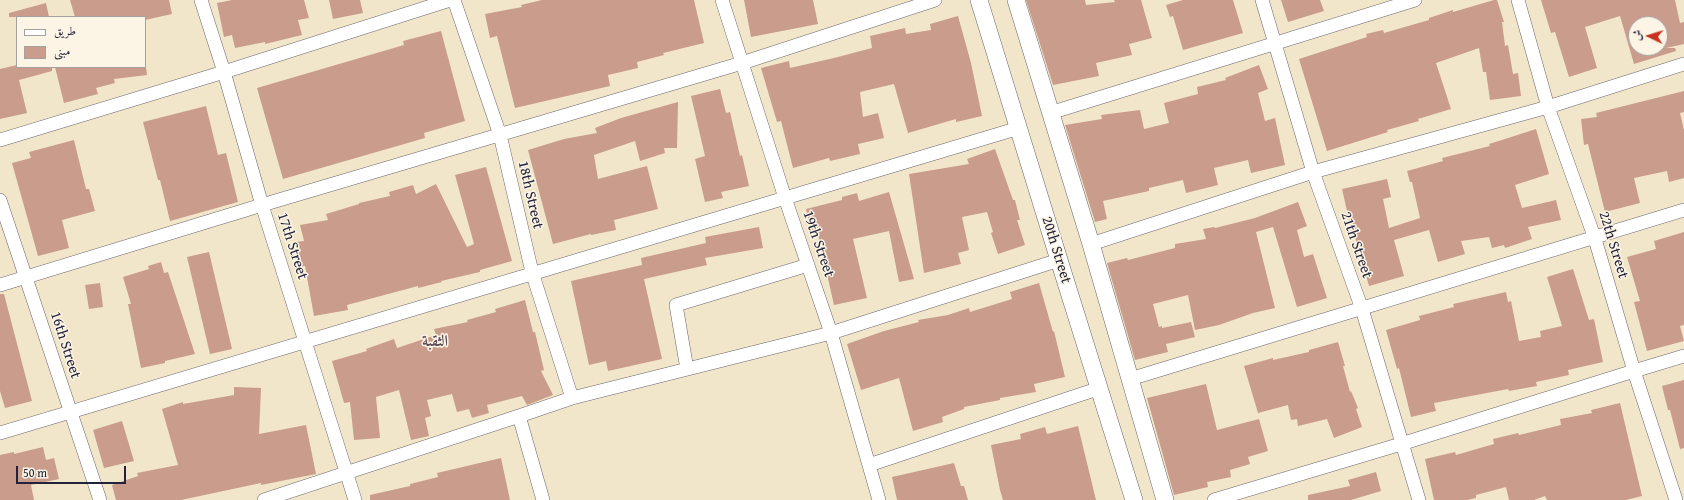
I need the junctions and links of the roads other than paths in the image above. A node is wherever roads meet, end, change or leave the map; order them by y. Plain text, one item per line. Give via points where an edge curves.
1 (201, 0) edge
2 (450, 0) edge
3 (454, 0) edge
4 (722, 0) edge
5 (935, 0) edge
6 (979, 0) edge
7 (1016, 0) edge
8 (1262, 0) edge
9 (1416, 0) edge
10 (1518, 0) edge
11 (1275, 43) junction
12 (742, 62) junction
13 (1684, 64) edge
14 (224, 72) junction
15 (1548, 107) junction
16 (1050, 113) junction
17 (1019, 128) junction
18 (500, 135) junction
19 (0, 140) edge
20 (1314, 172) junction
21 (785, 198) junction
22 (0, 200) edge
23 (262, 205) junction
24 (1684, 210) edge
25 (1595, 239) junction
26 (1090, 244) junction
27 (1059, 260) junction
28 (808, 265) junction
29 (532, 272) junction
30 (26, 277) junction
31 (0, 285) edge
32 (1362, 309) junction
33 (831, 333) junction
34 (305, 340) junction
35 (1684, 356) edge
36 (687, 369) junction
37 (1634, 370) junction
38 (1130, 379) junction
39 (1100, 388) junction
40 (572, 398) junction
41 (70, 412) junction
42 (519, 416) junction
43 (0, 433) edge
44 (1401, 444) junction
45 (869, 465) junction
46 (347, 473) junction
47 (100, 500) edge
48 (264, 500) edge
49 (355, 500) edge
50 (543, 500) edge
51 (879, 500) edge
52 (1134, 500) edge
53 (1165, 500) edge
54 (1214, 500) edge
55 (1419, 500) edge
56 (1676, 500) edge

1 - 14 street, 17th Street
2 - 14 street
3 - 18 street, 18th Street
4 - 12 street, 19th Street
5 - 12 street
6 - 17 street, 20th Street
7 - 16 street
8 - 11 street, 21th Street
9 - 11 street
10 - 15 street, 22th Street
11 - 16 street
11 - 20 street, 21th Street
12 - 18 street
12 - 21 street, 19th Street
13 - 15 street
14 - 19 street
14 - 23 street, 17th Street
15 - 20 street
15 - 25 street, 22th Street
16 - 26 street
17 - 21 street
17 - 27 street, 20th Street
18 - 23 street
18 - 29 street, 18th Street
20 - 26 street
20 - 32 street, 21th Street
21 - 28 street, 19th Street
21 - 29 street
22 - 30 street, 16th Street
23 - 30 street
23 - 34 street, 17th Street
24 - 25 street
25 - 32 street
25 - 37 street, 22th Street
26 - 38 street
27 - 33 street
27 - 39 street, 20th Street
28 - 33 street, 19th Street
28 - 36 street via 676,305
29 - 34 street
29 - 40 street, 18th Street
30 - 31 street
30 - 41 street, 16th Street
32 - 38 street
32 - 44 street, 21th Street
33 - 36 street
33 - 45 street, 19th Street
34 - 41 street
34 - 46 street, 17th Street
35 - 37 street
36 - 40 street
37 - 44 street
37 - 56 street, 22th Street
38 - 53 street
39 - 45 street
39 - 52 street, 20th Street
40 - 42 street
41 - 43 street
41 - 47 street, 16th Street
42 - 46 street
42 - 50 street
44 - 54 street
44 - 55 street, 21th Street
45 - 51 street, 19th Street
46 - 48 street
46 - 49 street, 17th Street

